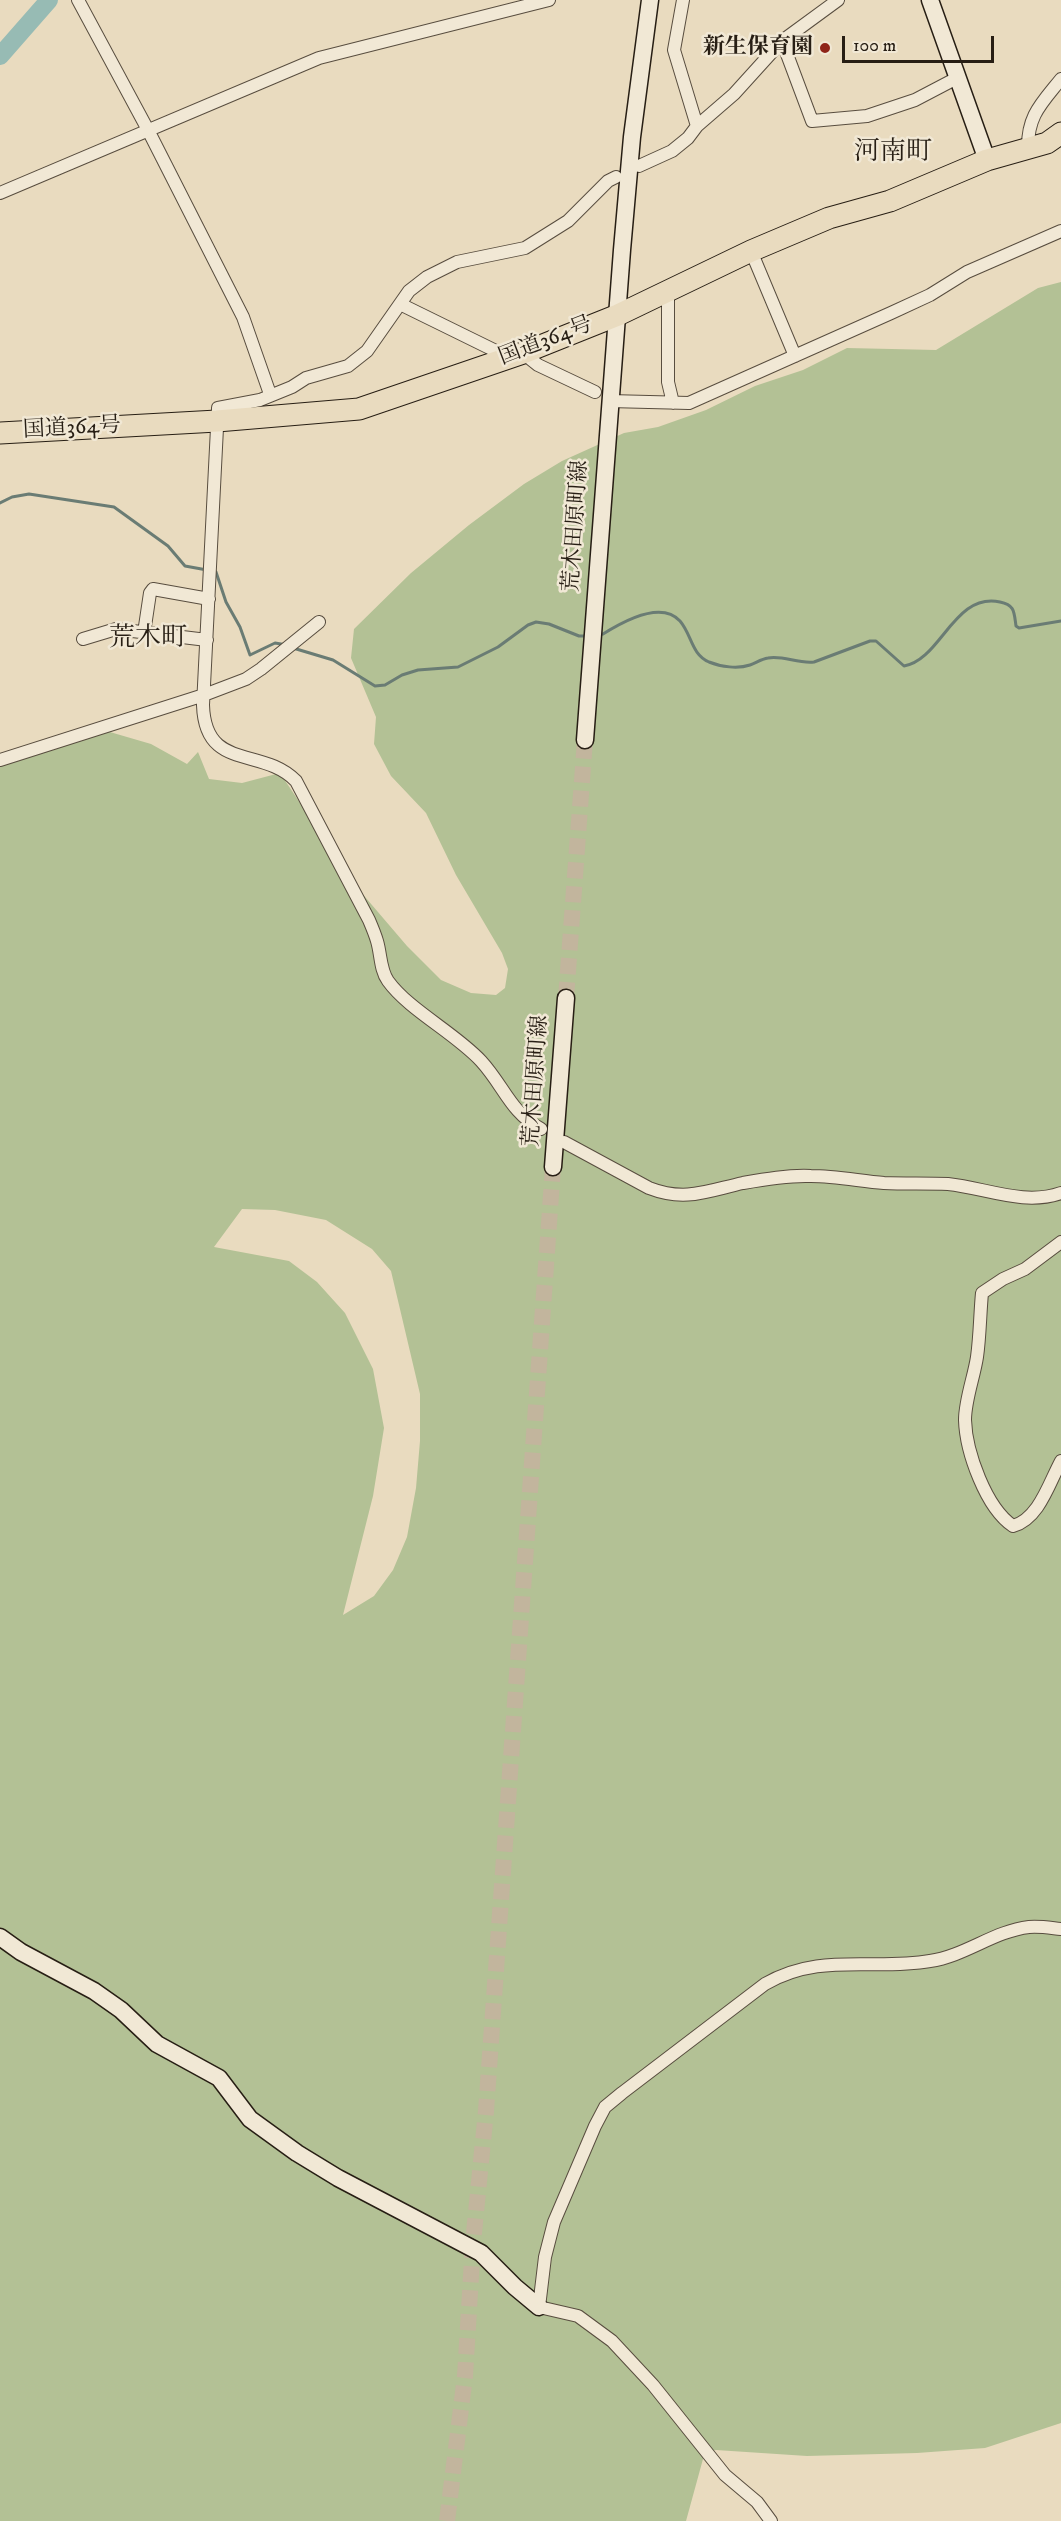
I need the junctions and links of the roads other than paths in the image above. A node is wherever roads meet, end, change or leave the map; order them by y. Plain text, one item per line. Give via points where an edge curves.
1 (78, 0) edge
2 (549, 0) edge
3 (650, 0) edge
4 (683, 0) edge
5 (838, 0) edge
6 (930, 0) edge
7 (782, 41) junction
8 (957, 78) junction
9 (1061, 79) edge
10 (697, 126) junction
11 (148, 130) junction
12 (1061, 133) edge
13 (1028, 150) junction
14 (987, 160) junction
15 (639, 166) dead end
16 (616, 177) dead end
17 (0, 194) edge
18 (1061, 231) edge
19 (751, 251) junction
20 (668, 292) junction
21 (399, 304) junction
22 (618, 315) junction
23 (515, 355) junction
24 (795, 356) junction
25 (270, 394) junction
26 (602, 396) junction
27 (673, 403) junction
28 (217, 421) junction
29 (0, 433) edge
30 (209, 599) junction
31 (319, 622) dead end
32 (144, 633) junction
33 (83, 639) dead end
34 (207, 640) junction
35 (204, 695) junction
36 (585, 740) tunnel mouth
37 (0, 760) edge
38 (566, 998) tunnel mouth
39 (541, 1129) dead end
40 (564, 1142) dead end
41 (553, 1167) tunnel mouth
42 (1061, 1193) edge
43 (1061, 1242) edge
44 (1061, 1461) edge
45 (1061, 1929) edge
46 (0, 1937) edge
47 (539, 2307) junction
48 (771, 2521) edge

1 - 11 street
2 - 11 street via 319,58
3 - 22 street, 荒木田原町線 via 632,137
4 - 10 street via 674,50
5 - 7 street
6 - 8 street
7 - 8 street via 812,121 867,116 915,100
7 - 10 street via 734,94
8 - 14 street
9 - 13 street via 1033,115
10 - 15 street via 672,151
11 - 17 street
11 - 25 street via 243,317
12 - 13 highway, 国道364号
13 - 14 highway, 国道364号
14 - 19 highway, 国道364号 via 890,201 829,218
16 - 21 street via 549,235 525,248 441,269 409,291
18 - 24 street via 967,272 930,296
19 - 20 highway, 国道364号
19 - 24 street
20 - 22 highway, 国道364号
20 - 27 street via 668,382
21 - 23 street
21 - 25 street via 361,357 348,366
22 - 23 highway, 国道364号
22 - 26 street, 荒木田原町線
23 - 26 street
23 - 28 highway, 国道364号 via 359,409
24 - 27 street via 689,403
25 - 28 street via 250,403 218,408
26 - 27 street
26 - 36 street, 荒木田原町線
28 - 29 highway, 国道364号
28 - 30 street
30 - 32 street via 153,589
30 - 34 street
31 - 35 street via 246,679
32 - 33 street via 112,629
32 - 34 street
34 - 35 street
35 - 37 street
35 - 39 street via 203,718 212,741 237,755 288,773 296,781 369,920 386,979 463,1043 493,1076 511,1106
38 - 41 street, 荒木田原町線
40 - 42 street via 649,1188 684,1196 780,1177 811,1176 949,1185 1011,1197
43 - 44 street via 1025,1269 982,1293 977,1354 965,1419 970,1456 997,1511 1013,1526 1026,1521 1035,1510
45 - 47 street via 1027,1927 930,1961 795,1969 765,1984 605,2107 554,2222
46 - 47 street via 94,1991 157,2044 219,2078 250,2119 297,2153 481,2253
47 - 48 street via 578,2316 612,2341 654,2385 725,2475 757,2502

